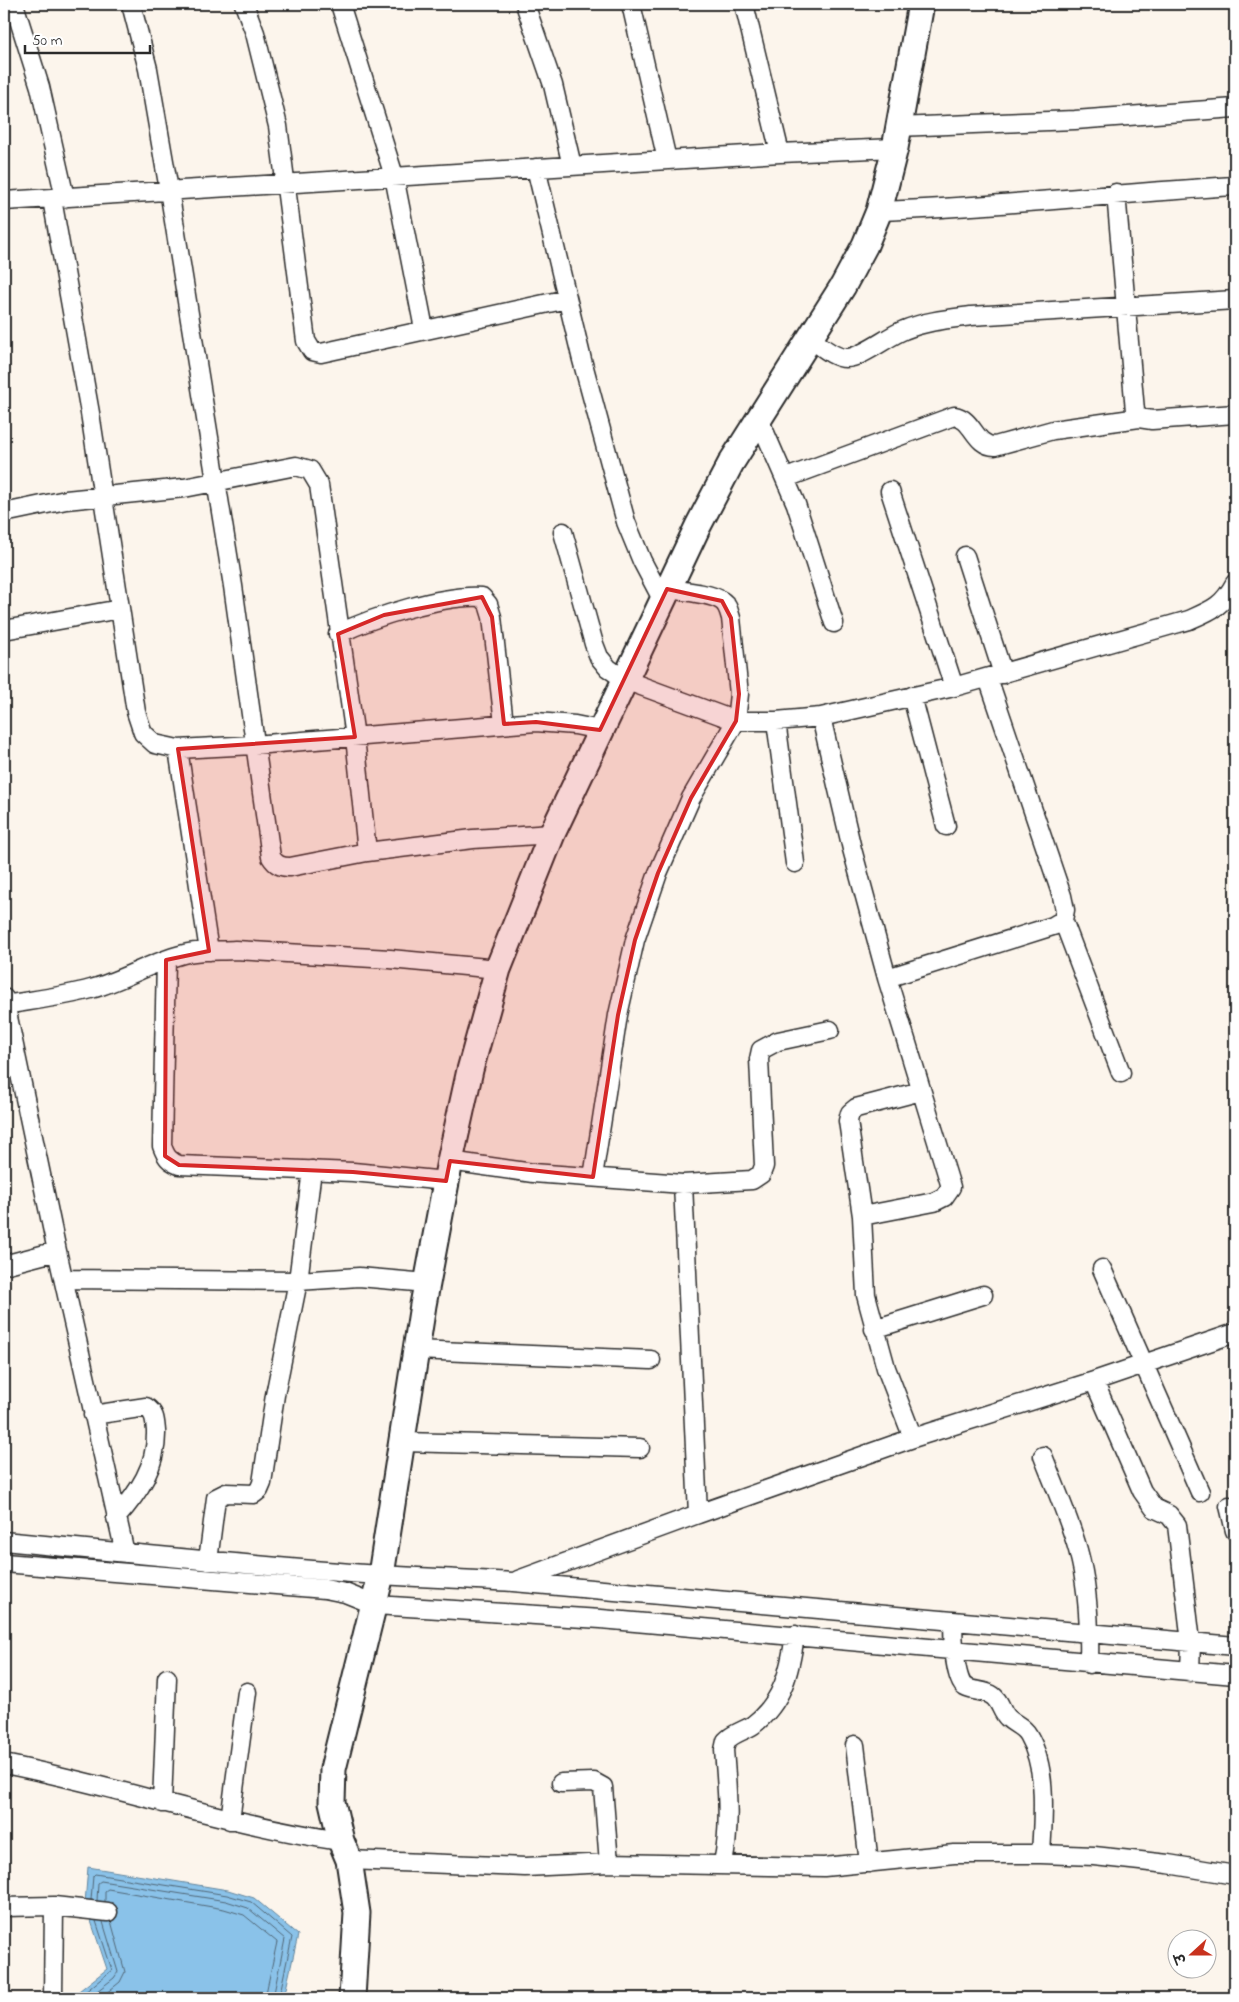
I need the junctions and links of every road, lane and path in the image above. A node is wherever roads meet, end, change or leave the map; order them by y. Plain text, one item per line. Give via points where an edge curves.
1 (14, 4) edge
2 (131, 4) edge
3 (244, 4) edge
4 (340, 4) edge
5 (525, 4) edge
6 (631, 4) edge
7 (744, 4) edge
8 (921, 4) edge
9 (1235, 108) edge
10 (896, 138) junction
11 (780, 153) junction
12 (667, 160) junction
13 (572, 166) junction
14 (536, 168) junction
15 (394, 176) junction
16 (284, 184) junction
17 (1235, 186) edge
18 (169, 190) junction
19 (1116, 193) junction
20 (58, 198) junction
21 (4, 201) edge
22 (879, 211) junction
23 (567, 299) junction
24 (1235, 300) edge
25 (1126, 307) junction
26 (424, 329) junction
27 (809, 338) junction
28 (1235, 414) edge
29 (1139, 418) junction
30 (759, 419) junction
31 (786, 478) junction
32 (216, 483) junction
33 (890, 491) dead end
34 (102, 497) junction
35 (4, 512) edge
36 (563, 532) dead end
37 (965, 556) dead end
38 (1235, 583) edge
39 (665, 594) junction
40 (120, 609) junction
41 (834, 622) dead end
42 (4, 630) edge
43 (338, 634) junction
44 (995, 676) junction
45 (625, 680) junction
46 (954, 687) junction
47 (912, 696) junction
48 (821, 717) junction
49 (736, 721) junction
50 (776, 721) junction
51 (504, 724) junction
52 (600, 730) junction
53 (355, 736) junction
54 (254, 745) junction
55 (178, 749) junction
56 (946, 826) dead end
57 (552, 834) junction
58 (368, 852) junction
59 (794, 863) dead end
60 (1063, 920) junction
61 (209, 951) junction
62 (166, 960) junction
63 (498, 969) junction
64 (887, 978) junction
65 (4, 1003) edge
66 (830, 1030) dead end
67 (1122, 1073) dead end
68 (921, 1091) junction
69 (312, 1170) junction
70 (448, 1171) junction
71 (593, 1177) junction
72 (683, 1184) junction
73 (862, 1216) junction
74 (57, 1251) junction
75 (4, 1265) edge
76 (1102, 1269) dead end
77 (64, 1279) junction
78 (298, 1281) junction
79 (427, 1283) junction
80 (984, 1295) dead end
81 (874, 1329) junction
82 (1235, 1333) edge
83 (416, 1350) junction
84 (651, 1360) dead end
85 (1144, 1364) junction
86 (1094, 1381) junction
87 (93, 1415) junction
88 (913, 1438) junction
89 (402, 1442) junction
90 (640, 1448) dead end
91 (1043, 1456) dead end
92 (1200, 1492) dead end
93 (1229, 1506) dead end
94 (698, 1514) junction
95 (116, 1518) junction
96 (1235, 1531) edge
97 (4, 1541) edge
98 (125, 1553) junction
99 (208, 1561) junction
100 (4, 1563) edge
101 (381, 1575) junction
102 (513, 1582) junction
103 (602, 1591) junction
104 (375, 1605) junction
105 (816, 1609) junction
106 (601, 1619) junction
107 (953, 1620) junction
108 (1008, 1626) junction
109 (1090, 1634) junction
110 (795, 1635) junction
111 (813, 1637) junction
112 (1191, 1642) junction
113 (1235, 1646) edge
114 (954, 1649) junction
115 (1006, 1655) junction
116 (1089, 1664) junction
117 (1190, 1672) junction
118 (1235, 1675) edge
119 (167, 1678) dead end
120 (247, 1692) dead end
121 (855, 1745) dead end
122 (4, 1764) edge
123 (561, 1783) dead end
124 (162, 1802) junction
125 (230, 1820) junction
126 (345, 1850) junction
127 (1042, 1854) junction
128 (609, 1863) junction
129 (869, 1863) junction
130 (723, 1864) junction
131 (1235, 1875) edge
132 (54, 1906) junction
133 (4, 1907) edge
134 (108, 1912) dead end
135 (53, 1998) edge
136 (352, 1998) edge

1 - 20 street via 40,87
2 - 18 street via 148,69
3 - 16 street via 255,33 278,126
4 - 15 street
5 - 13 street via 552,85
6 - 12 street
7 - 11 street
8 - 10 street
9 - 10 street
10 - 11 street
10 - 22 street
11 - 12 street
12 - 13 street
13 - 14 street
14 - 15 street
14 - 23 street
15 - 16 street
15 - 26 street
16 - 18 street
16 - 26 street via 306,341 312,351 321,354
17 - 19 street
18 - 20 street
18 - 32 street
19 - 22 street via 993,205
19 - 25 street
20 - 21 street
20 - 34 street
22 - 27 street via 848,278
23 - 26 street
23 - 39 street via 626,522 642,561
24 - 25 street
25 - 27 street via 934,320 903,330 846,358
25 - 29 street via 1134,403
27 - 30 street
28 - 29 street via 1152,420
29 - 31 street via 1053,430 987,446 978,439 969,424 954,416
30 - 31 street
30 - 39 street via 731,464
31 - 41 street
32 - 34 street
32 - 43 street via 296,466 310,470 319,485
32 - 54 street
33 - 46 street
34 - 35 street
34 - 40 street
36 - 45 street via 599,657
37 - 44 street
38 - 44 street via 1228,598 1214,609 1189,620
39 - 45 street
39 - 49 street via 710,597 728,607 732,618 739,694
40 - 42 street
40 - 55 street via 136,712 143,733 155,744
43 - 51 street via 384,615 482,597 492,617
43 - 53 street
44 - 46 street
44 - 60 street via 1066,910
45 - 49 street
45 - 52 street
46 - 47 street
47 - 48 street
47 - 56 street
48 - 50 street
48 - 64 street
49 - 50 street
49 - 71 street via 692,798 658,873 635,940 618,1014
50 - 59 street
51 - 52 street via 536,722
51 - 53 street
52 - 57 street
53 - 54 street
53 - 58 street
54 - 55 street
54 - 58 street via 269,846 275,863 290,867
55 - 61 street
57 - 58 street via 473,839
57 - 63 street
60 - 64 street via 1053,926
60 - 67 street
61 - 62 street
61 - 63 street via 390,959
62 - 65 street via 93,989 52,998
62 - 69 street via 162,1135 165,1156 179,1165
63 - 70 street via 470,1070
64 - 68 street
65 - 74 street
66 - 72 street via 778,1041 761,1050 758,1059 764,1166 761,1174 752,1180
68 - 73 street via 863,1105 850,1113 848,1121
68 - 73 street via 951,1188 934,1202
69 - 70 street
69 - 78 street
70 - 71 street
70 - 79 street
71 - 72 street
72 - 94 street
73 - 81 street via 866,1294
74 - 75 street
74 - 77 street
76 - 85 street
77 - 78 street
77 - 87 street
78 - 79 street via 359,1277
78 - 99 street via 275,1395 262,1483 254,1494 226,1493 216,1498
79 - 83 street
80 - 81 street
81 - 88 street
82 - 85 street
83 - 84 street
83 - 89 street
85 - 86 street
85 - 92 street
86 - 88 street
86 - 112 street via 1142,1491 1154,1508 1170,1515 1177,1525
87 - 95 street
87 - 95 street via 146,1407 155,1419 154,1458 135,1497
88 - 94 street
89 - 90 street
89 - 101 street
91 - 109 street via 1078,1550
93 - 96 street
94 - 102 street
95 - 98 street
97 - 98 street
98 - 99 street
99 - 101 street
100 - 104 street via 325,1589
101 - 102 street
101 - 104 street
102 - 103 street
103 - 105 street
103 - 106 street
104 - 106 street
104 - 126 street via 333,1769 332,1802
105 - 107 street
105 - 111 street
106 - 110 street
107 - 108 street
107 - 114 street
108 - 109 street
108 - 115 street
109 - 112 street
109 - 116 street
110 - 111 street
110 - 130 street via 788,1677 777,1699 763,1717 726,1741 728,1842
111 - 114 street
112 - 113 street
112 - 117 street
114 - 115 street
114 - 127 street via 960,1682 995,1698 1006,1717 1024,1728 1029,1736 1041,1778
115 - 116 street
116 - 117 street
117 - 118 street
119 - 124 street
120 - 125 street
121 - 129 street
122 - 124 street via 54,1773
123 - 128 street via 594,1782 603,1787
124 - 125 street
125 - 126 street
126 - 128 street via 525,1867
126 - 136 street via 357,1913
127 - 129 street via 954,1854
127 - 131 street via 1149,1862
128 - 130 street
129 - 130 street via 824,1867
132 - 133 street
132 - 134 street
132 - 135 street

